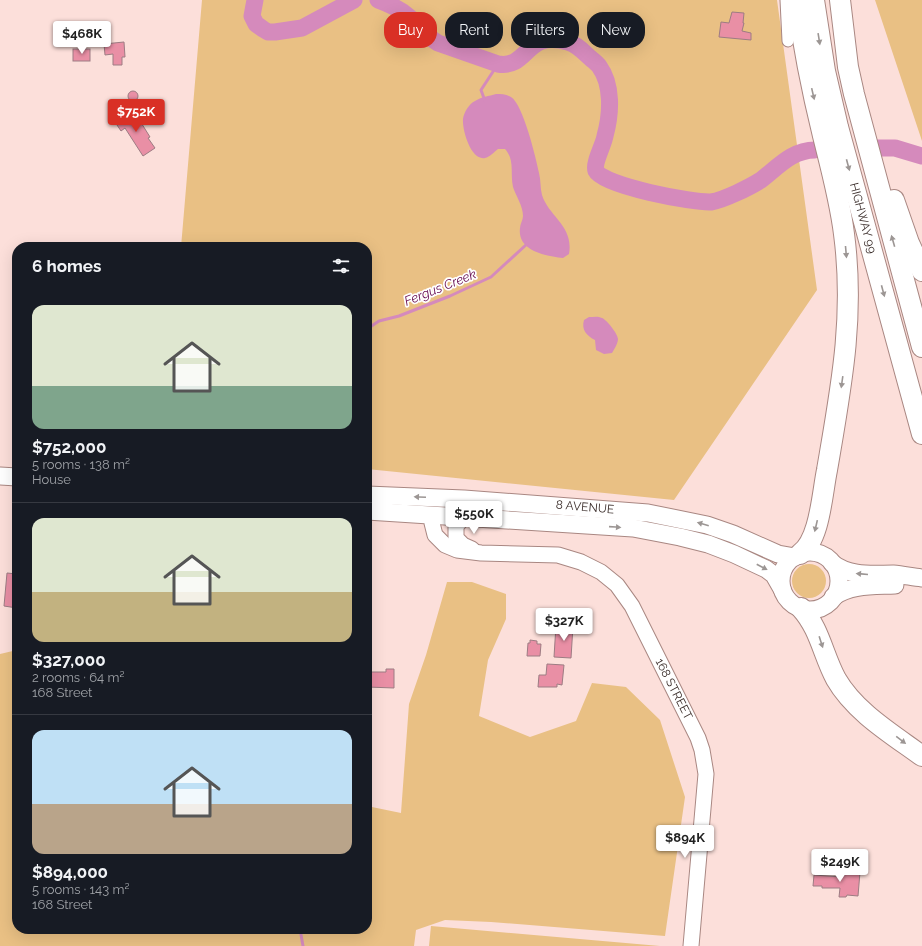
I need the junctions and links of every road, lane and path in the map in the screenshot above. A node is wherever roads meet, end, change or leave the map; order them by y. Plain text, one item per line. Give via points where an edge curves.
1 (786, 0) edge
2 (797, 0) edge
3 (814, 0) edge
4 (840, 0) edge
5 (788, 41) dead end
6 (846, 44) junction
7 (922, 271) edge
8 (922, 346) edge
9 (922, 434) edge
10 (0, 476) edge
11 (12, 477) edge
12 (372, 495) edge
13 (619, 510) junction
14 (372, 511) edge
15 (432, 516) junction
16 (464, 517) junction
17 (480, 553) junction
18 (797, 556) junction
19 (832, 563) junction
20 (922, 578) edge
21 (922, 582) edge
22 (782, 589) junction
23 (834, 597) junction
24 (801, 608) junction
25 (922, 756) edge
26 (690, 946) edge

1 - 5 street
2 -> 18 highway via 809,75 841,213 848,297 845,366 822,494 813,538 808,547
3 -> 9 highway, HIGHWAY 99 via 825,71 838,127
4 - 6 highway, HIGHWAY 99
6 - 7 highway via 883,168
8 -> 6 highway, HIGHWAY 99 via 860,122 848,67
10 - 11 main road
13 -> 12 main road, 8 AVENUE
13 - 15 main road via 599,516 462,506 443,509
18 -> 13 main road, 8 AVENUE via 780,554 700,523
14 - 15 main road, 8 AVENUE
15 - 16 main road, 8 AVENUE
15 - 17 main road, 168 STREET via 435,535 445,545 457,550
16 - 17 main road, 168 STREET via 456,526 456,538 463,545
16 -> 22 main road, 8 AVENUE via 634,528 680,536 734,554 766,569 775,577
17 - 26 main road, 168 STREET via 558,555 581,562 601,572 617,585 632,606 698,738 705,760 706,774
18 - 19 main road via 818,554
18 - 22 main road via 787,563 782,572
20 -> 19 main road via 856,573 843,570
19 - 23 main road via 838,580
21 - 23 main road via 854,588
22 - 24 main road via 789,601
23 - 24 main road via 821,608
24 -> 25 highway via 816,630 829,664 845,691 867,714

